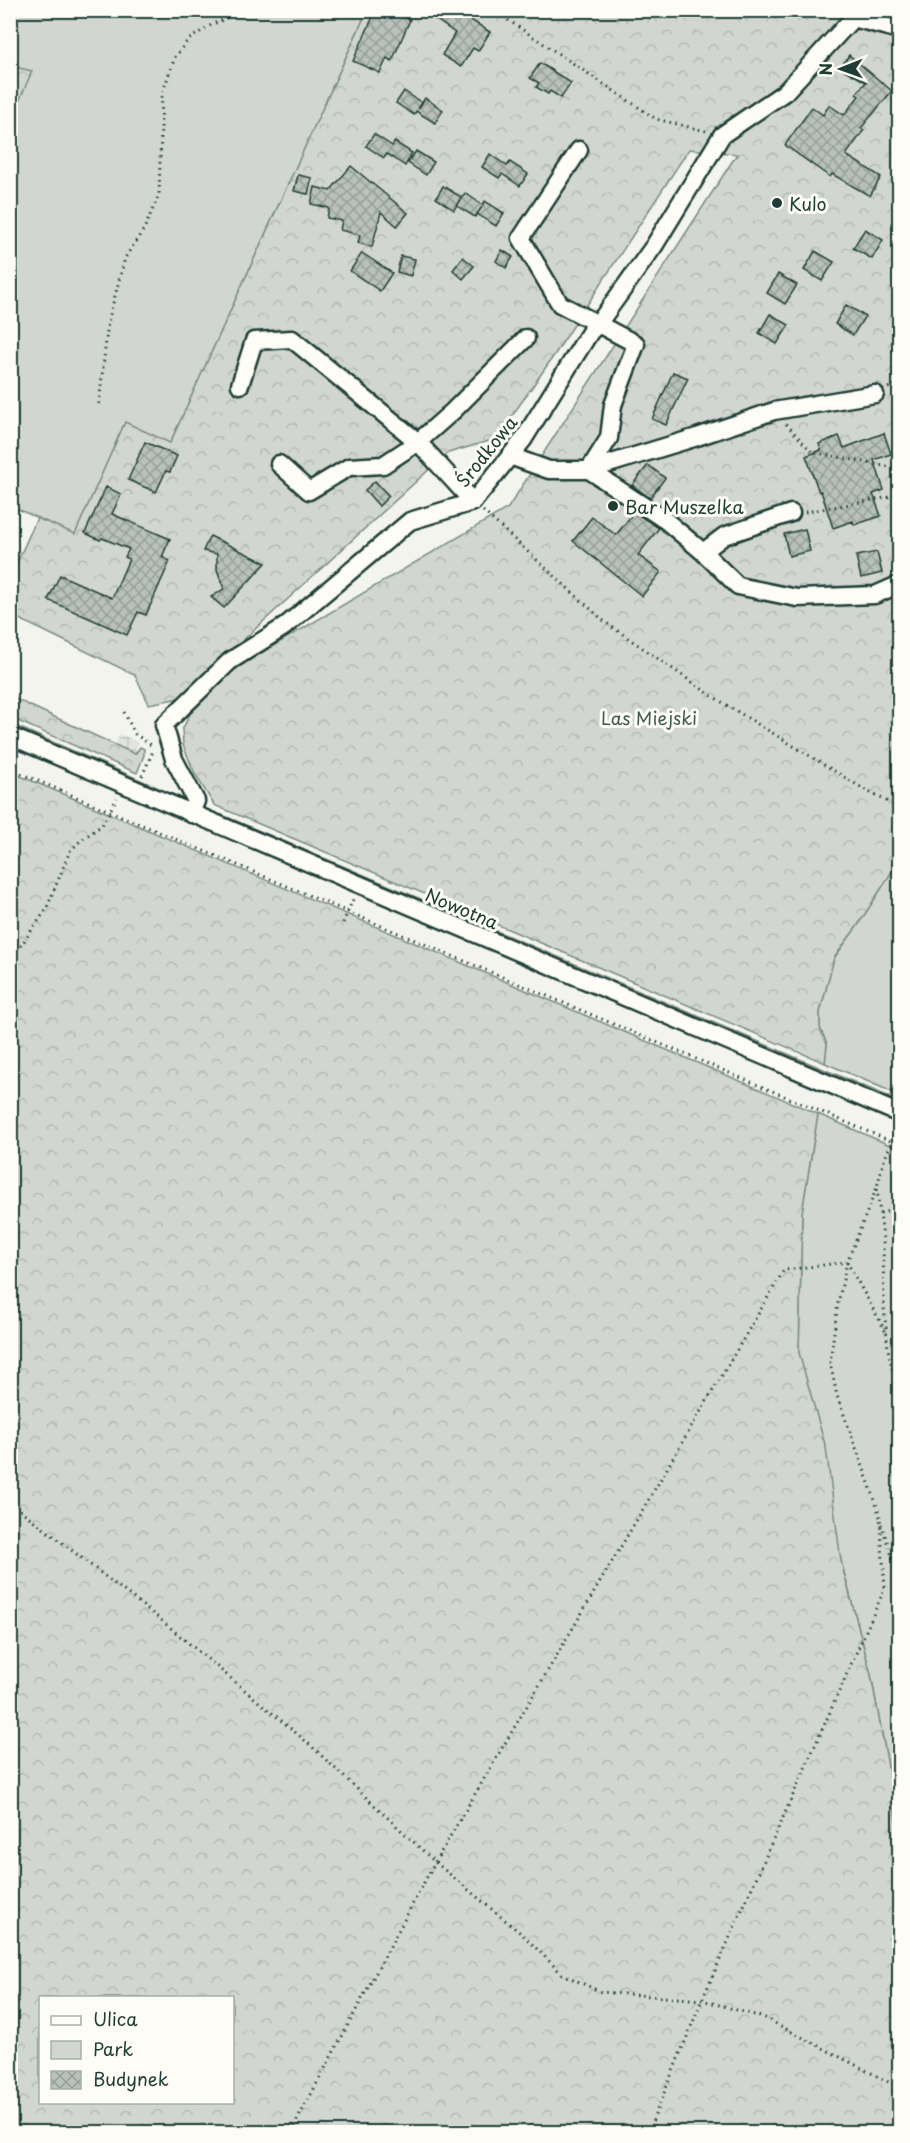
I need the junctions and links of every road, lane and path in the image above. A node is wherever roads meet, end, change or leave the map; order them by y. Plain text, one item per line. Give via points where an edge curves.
1 (244, 10) edge
2 (493, 10) edge
3 (900, 30) edge
4 (722, 135) junction
5 (579, 150) dead end
6 (598, 324) junction
7 (526, 338) dead end
8 (240, 385) dead end
9 (875, 394) dead end
10 (99, 404) dead end
11 (774, 411) junction
12 (418, 442) junction
13 (510, 456) junction
14 (279, 464) dead end
15 (900, 469) edge
16 (589, 470) junction
17 (900, 493) edge
18 (473, 502) junction
19 (791, 513) joint
20 (703, 552) junction
21 (900, 584) edge
22 (124, 712) dead end
23 (164, 725) junction
24 (10, 736) edge
25 (155, 748) junction
26 (10, 770) edge
27 (142, 778) dead end
28 (123, 785) junction
29 (900, 808) edge
30 (111, 811) junction
31 (191, 814) junction
32 (360, 885) junction
33 (348, 912) junction
34 (344, 923) dead end
35 (10, 960) edge
36 (900, 1114) edge
37 (900, 1122) edge
38 (891, 1141) junction
39 (900, 1145) edge
40 (877, 1187) junction
41 (900, 1207) edge
42 (880, 1214) junction
43 (847, 1262) junction
44 (887, 1334) junction
45 (900, 1406) edge
46 (10, 1502) edge
47 (880, 1517) junction
48 (900, 1579) edge
49 (435, 1862) junction
50 (702, 2000) junction
51 (900, 2088) edge
52 (291, 2133) edge
53 (648, 2133) edge

1 - 10 path via 188,40 175,57 162,94 159,195 125,258 108,322
2 - 4 path via 656,119
3 - 4 street via 854,18 785,92
4 - 6 street, Środkowa via 654,246
5 - 6 street via 521,238 560,304
6 - 13 street, Środkowa
6 - 16 street via 636,345 613,405 609,438
7 - 12 street
8 - 12 street via 254,341 292,339
9 - 11 street
11 - 15 path via 812,452
11 - 16 street
12 - 14 street via 383,465 349,466 309,491
12 - 18 street
13 - 16 street via 549,470
13 - 18 street, Środkowa
16 - 20 street via 665,520
17 - 19 path via 815,512
18 - 23 street, Środkowa via 410,521 284,627 230,661
18 - 29 path via 605,622 712,696
19 - 20 street via 724,536
20 - 21 street via 738,586 797,598 875,595
22 - 25 path via 135,734
23 - 25 path
23 - 31 street via 174,759 196,801
24 - 28 street, Nowotna
25 - 27 path
26 - 30 path
28 - 30 path
28 - 31 street, Nowotna
30 - 33 path
30 - 35 path via 102,825 70,851 46,910
31 - 32 street, Nowotna
32 - 33 path
32 - 36 street, Nowotna
33 - 34 path
33 - 38 path
37 - 38 path
38 - 39 path
38 - 40 path
40 - 42 path
40 - 43 path
41 - 42 path
42 - 44 path
43 - 44 path
43 - 47 path via 830,1362 837,1396
43 - 49 path via 784,1270
44 - 45 path
46 - 49 path via 161,1620 308,1743
47 - 48 path
47 - 50 path via 885,1588
49 - 50 path via 524,1936 562,1974 601,1992
49 - 52 path
50 - 51 path via 765,2018
50 - 53 path

